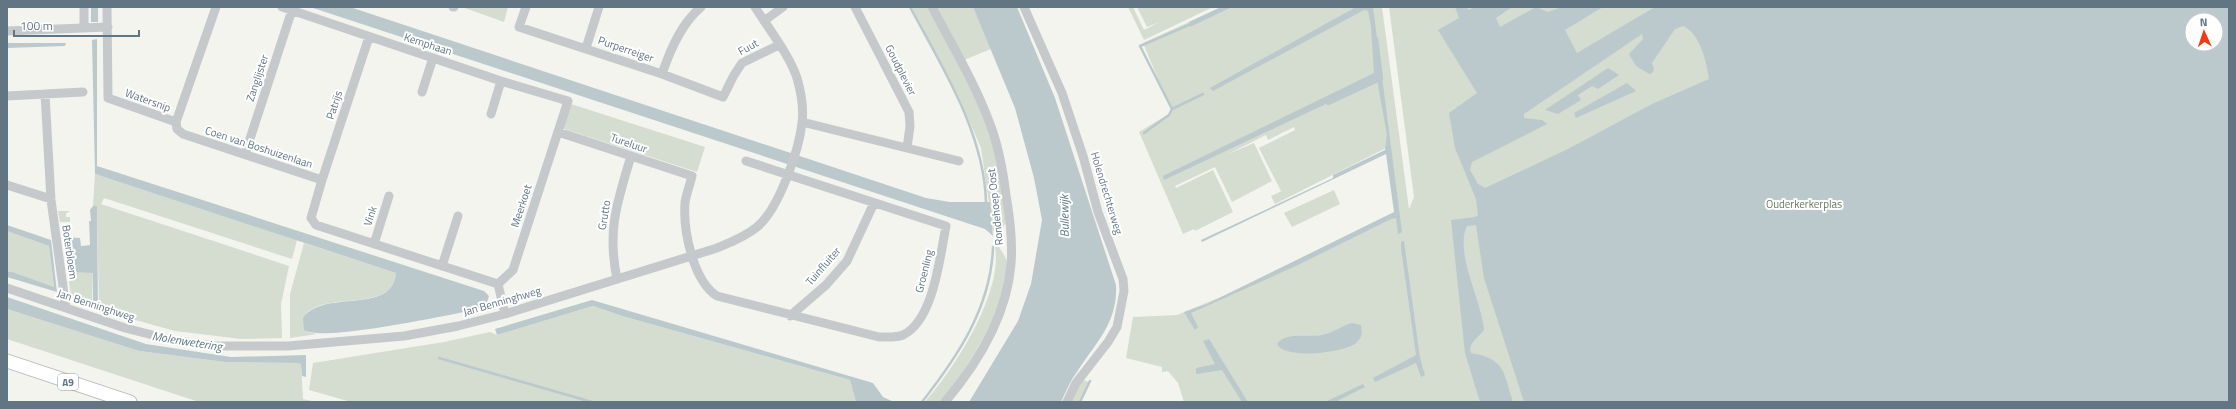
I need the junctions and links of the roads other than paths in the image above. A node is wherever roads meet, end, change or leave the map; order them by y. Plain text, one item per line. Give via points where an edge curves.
1 (84, 7) edge
2 (107, 7) edge
3 (216, 7) edge
4 (282, 7) edge
5 (526, 7) edge
6 (599, 7) edge
7 (701, 7) edge
8 (755, 7) edge
9 (783, 7) edge
10 (855, 7) edge
11 (932, 7) edge
12 (1024, 7) edge
13 (292, 10) junction
14 (764, 21) junction
15 (108, 27) junction
16 (84, 28) junction
17 (7, 31) edge
18 (369, 37) junction
19 (779, 45) junction
20 (586, 48) junction
21 (433, 58) junction
22 (662, 74) junction
23 (501, 81) junction
24 (83, 92) dead end
25 (422, 92) dead end
26 (45, 94) junction
27 (7, 96) edge
28 (723, 97) joint
29 (568, 101) joint
30 (491, 114) dead end
31 (176, 122) junction
32 (802, 122) junction
33 (558, 132) junction
34 (907, 148) junction
35 (245, 154) junction
36 (631, 156) junction
37 (746, 161) dead end
38 (959, 161) dead end
39 (788, 173) junction
40 (692, 176) joint
41 (322, 180) junction
42 (7, 185) edge
43 (389, 196) dead end
44 (51, 199) junction
45 (874, 203) junction
46 (458, 216) dead end
47 (374, 244) junction
48 (693, 256) junction
49 (442, 266) junction
50 (617, 279) junction
51 (498, 284) junction
52 (7, 288) edge
53 (66, 308) junction
54 (506, 314) junction
55 (790, 316) junction
56 (7, 361) edge
57 (130, 402) edge
58 (945, 402) edge
59 (1067, 402) edge

1 - 16 street
2 - 15 street, Watersnip
3 - 31 street
4 - 13 street, Kemphaan
5 - 20 street, Purperreiger via 519,26
6 - 20 street
7 - 22 street via 671,46
8 - 14 street, Jan Benninghweg
9 - 14 street
10 - 34 street, Goudplevier via 909,112
11 - 58 street, Rondehoep Oost via 991,125 1002,162 1012,241 1007,292 991,333 965,379
12 - 59 street, Holendrechterweg via 1062,93 1098,212 1123,279 1124,291 1117,327 1076,383
13 - 18 street, Kemphaan
13 - 35 street, Zanglijster
14 - 19 street, Jan Benninghweg
15 - 16 street
15 - 31 street, Watersnip via 108,98
16 - 17 street
18 - 21 street, Kemphaan
18 - 41 street, Patrijs
19 - 28 street, Fuut via 742,63
19 - 32 street, Jan Benninghweg via 796,76 802,103
20 - 22 street, Purperreiger
21 - 23 street, Kemphaan
21 - 25 street
22 - 28 street, Purperreiger
23 - 29 street, Kemphaan
23 - 30 street
24 - 26 street
26 - 27 street
26 - 44 street, Boterbloem
29 - 33 street, Meerkoet
31 - 35 street, Coen van Boshuizenlaan via 177,129 183,134
32 - 34 street
32 - 39 street, Jan Benninghweg
33 - 36 street, Tureluur
33 - 51 street, Meerkoet via 513,270
34 - 38 street
35 - 41 street, Coen van Boshuizenlaan
36 - 40 street, Tureluur
36 - 50 street, Grutto via 613,226 612,253
37 - 39 street, Groenling
39 - 45 street, Groenling
39 - 48 street, Jan Benninghweg via 779,199 758,226 740,239
40 - 48 street, Groenling via 685,201 684,222
41 - 47 street, Coen van Boshuizenlaan via 311,218 316,225
42 - 44 street
43 - 47 street, Vink
44 - 53 street, Boterbloem
45 - 55 street, Tuinfluiter via 847,261 826,285
45 - 55 street, Groenling via 946,226 933,289 917,324 904,334 893,338
46 - 49 street
47 - 49 street, Coen van Boshuizenlaan
48 - 50 street, Jan Benninghweg
48 - 55 street, Groenling via 702,283 717,296
49 - 51 street, Coen van Boshuizenlaan
50 - 54 street, Jan Benninghweg
51 - 54 street
52 - 53 street, Jan Benninghweg
53 - 54 street, Jan Benninghweg via 125,328 172,340 220,346 288,346 404,336
56 - 57 highway, A9

